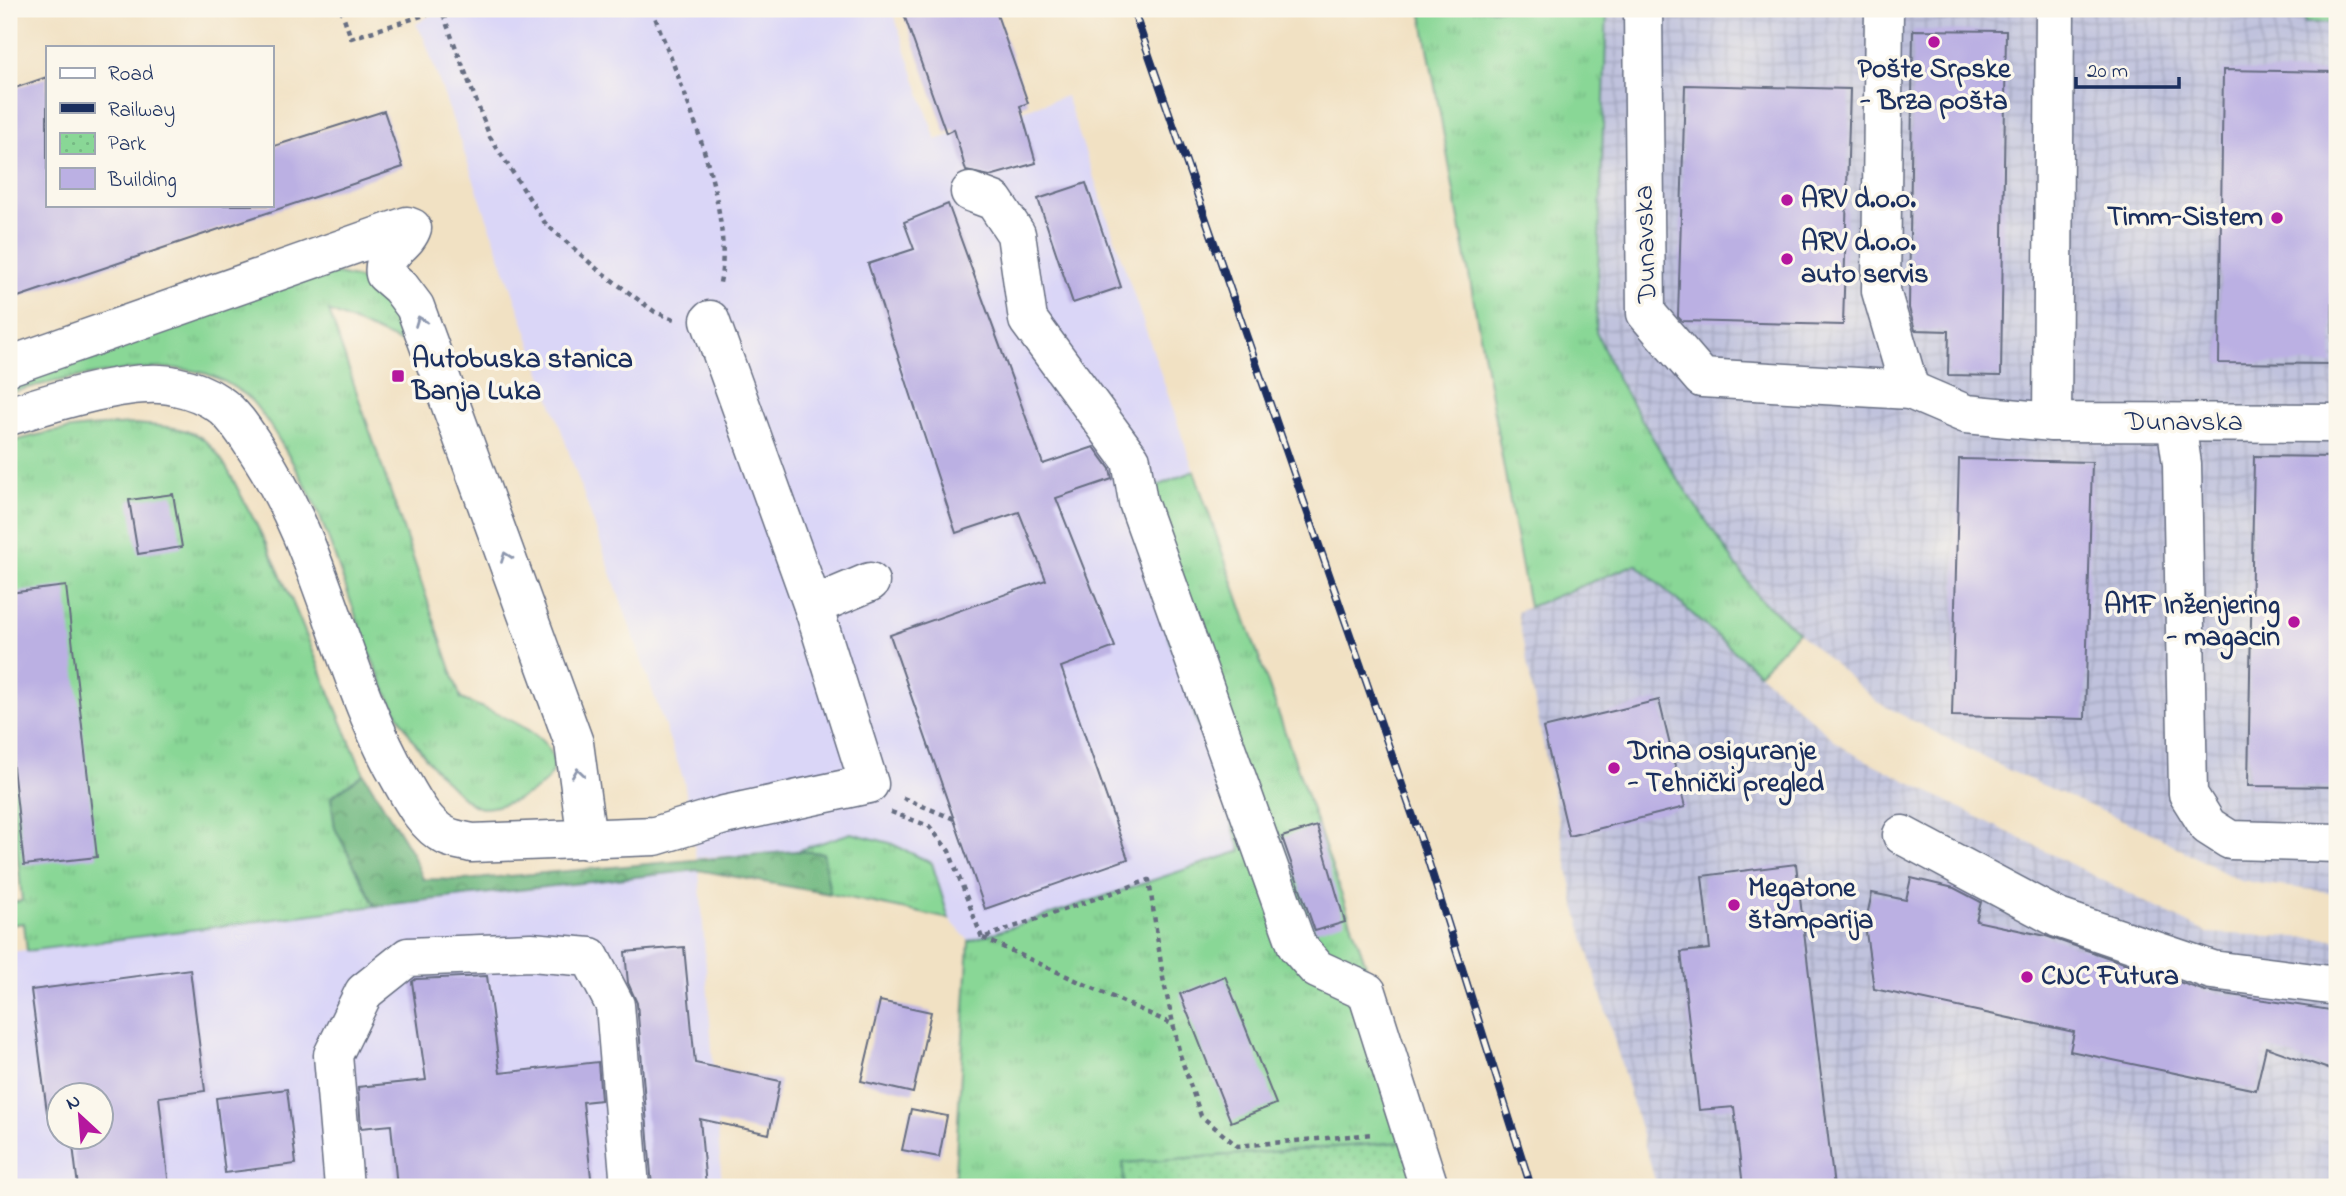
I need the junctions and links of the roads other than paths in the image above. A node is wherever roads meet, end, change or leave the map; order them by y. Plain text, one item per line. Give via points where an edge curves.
1 (1643, 9) edge
2 (1884, 9) edge
3 (2055, 9) edge
4 (970, 192) dead end
5 (189, 287) edge
6 (710, 320) road end
7 (1910, 390) junction
8 (9, 416) edge
9 (2052, 422) junction
10 (2176, 423) junction
11 (2337, 423) edge
12 (870, 582) dead end
13 (813, 606) junction
14 (1902, 835) dead end
15 (587, 840) junction
16 (2337, 842) edge
17 (2337, 986) edge
18 (344, 1187) edge
19 (630, 1187) edge
20 (1429, 1187) edge

1 - 7 lane, Dunavska via 1646,313 1702,379
2 - 7 lane via 1881,291
3 - 9 lane
4 - 20 lane via 993,201 1016,234 1028,320 1131,460 1138,502 1297,946 1317,969 1367,992
15 -> 5 lane via 574,743 415,307 385,274 391,253 410,227
6 - 13 lane
7 - 9 lane, Dunavska via 1966,414
8 - 15 lane via 145,385 195,391 221,405 274,475 298,522 387,756 428,821 446,836 472,843
9 - 10 lane, Dunavska
10 - 11 lane, Dunavska
10 - 16 lane via 2182,464 2188,794 2208,826 2230,839
12 - 13 lane
13 - 15 lane via 873,800 724,814 655,836
14 - 17 lane via 2058,918 2213,970
18 - 19 lane via 334,1055 364,992 408,957 531,952 590,957 615,1005

